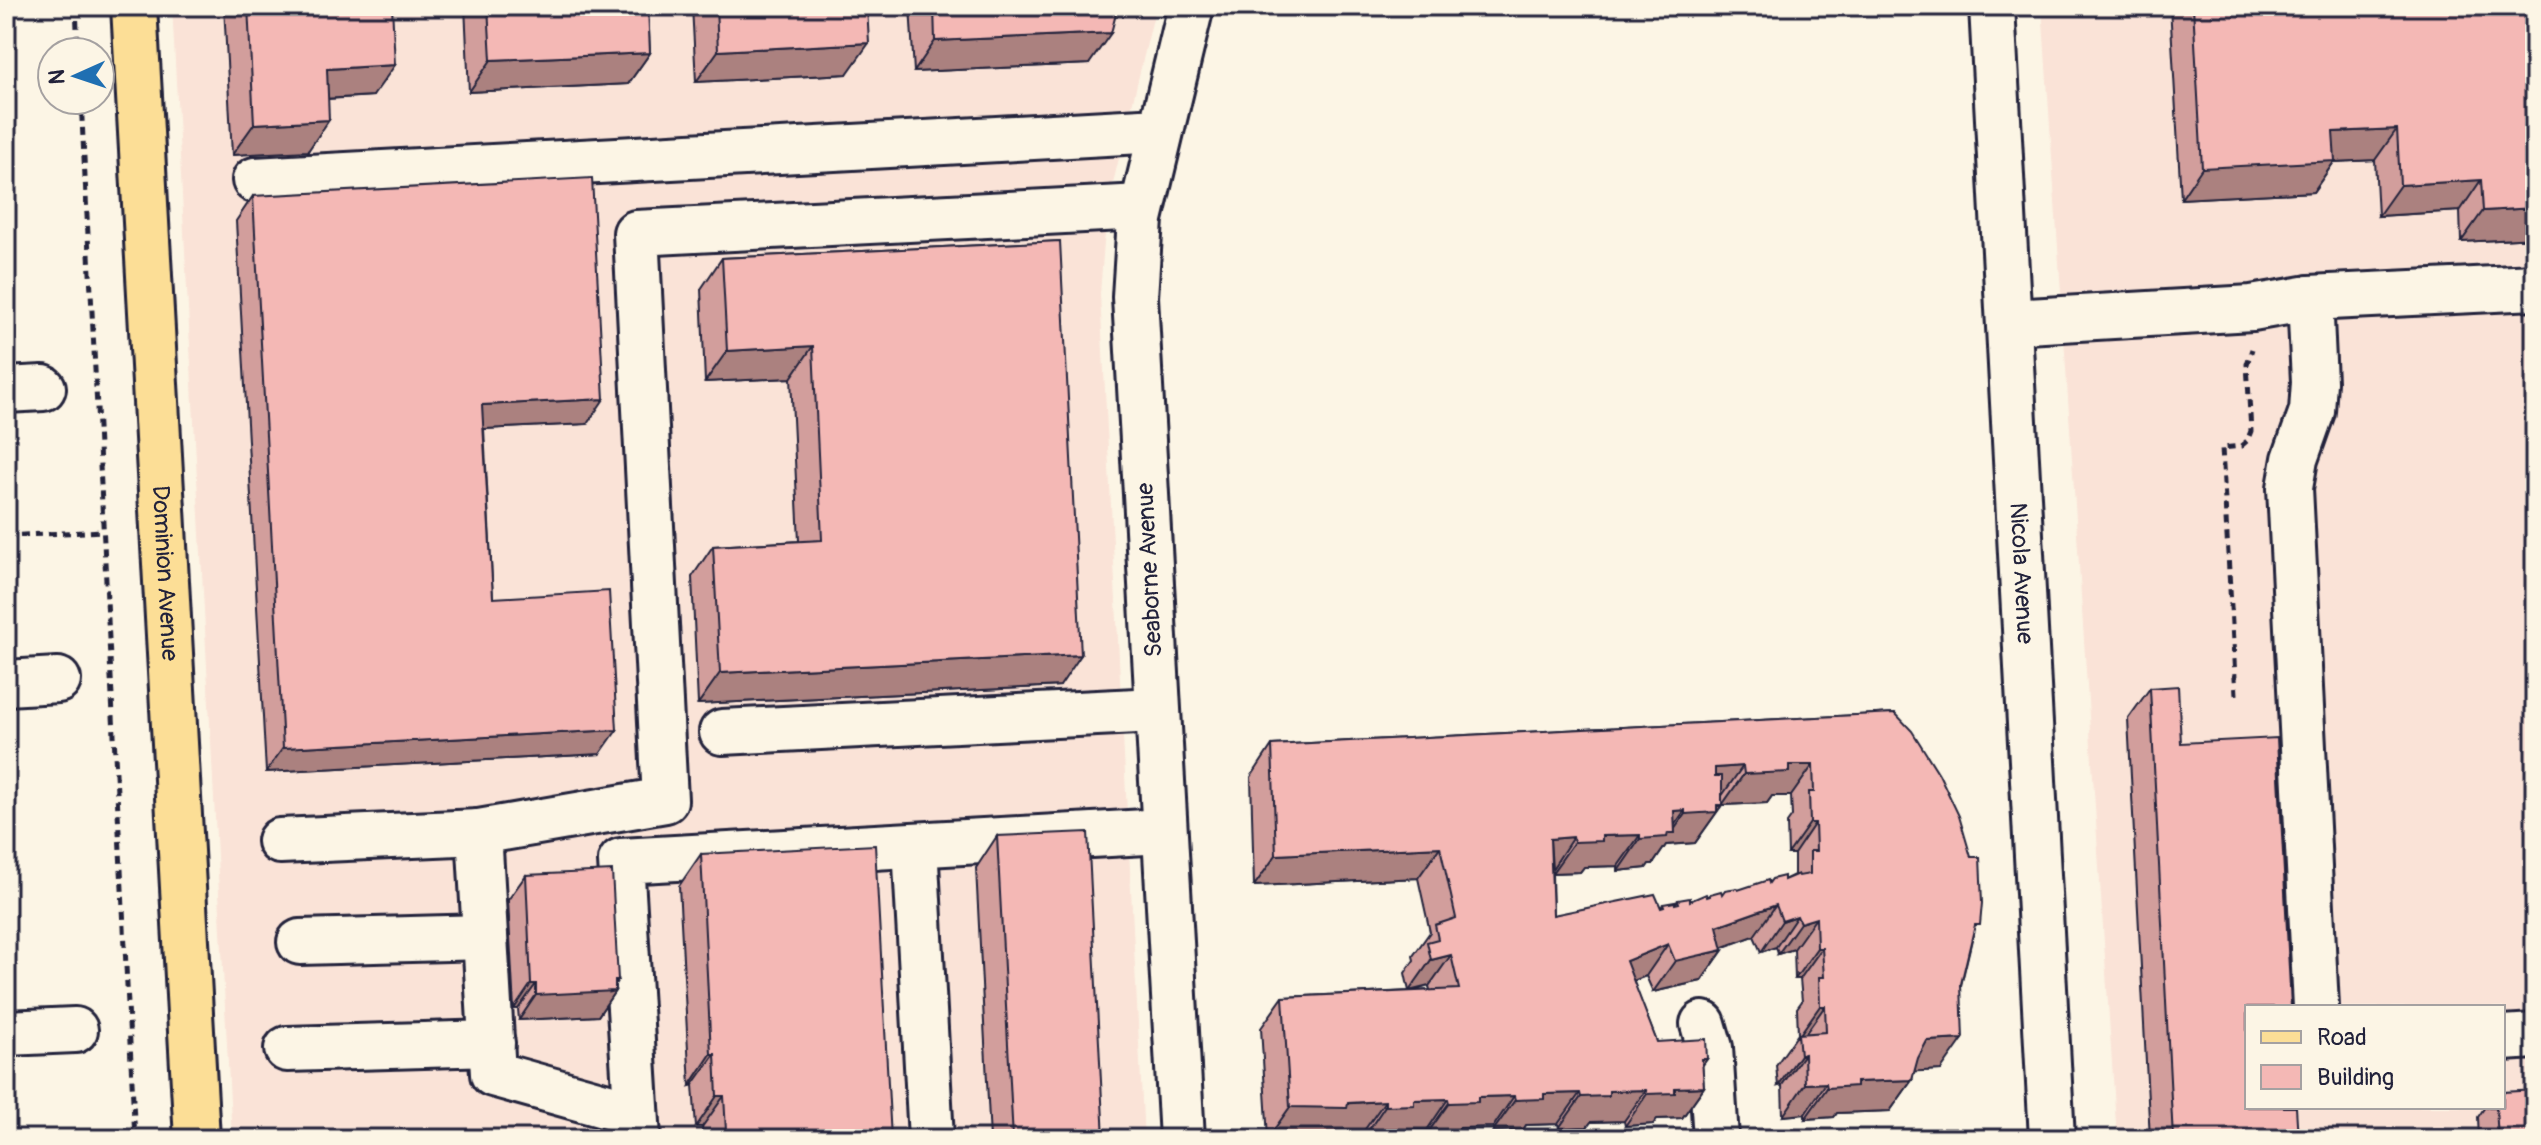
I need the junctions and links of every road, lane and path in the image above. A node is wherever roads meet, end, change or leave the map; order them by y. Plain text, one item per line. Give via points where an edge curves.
1 (76, 6) edge
2 (134, 6) edge
3 (1191, 6) edge
4 (1992, 6) edge
5 (77, 36) edge
6 (82, 116) edge
7 (1160, 130) junction
8 (255, 180) dead end
9 (1142, 207) junction
10 (2535, 287) edge
11 (2310, 298) junction
12 (2252, 308) junction
13 (2009, 322) junction
14 (103, 531) junction
15 (6, 536) edge
16 (58, 680) dead end
17 (6, 683) edge
18 (2236, 695) dead end
19 (1157, 710) junction
20 (722, 732) dead end
21 (1164, 831) junction
22 (479, 832) junction
23 (280, 841) dead end
24 (915, 845) junction
25 (485, 937) junction
26 (300, 942) dead end
27 (2316, 1005) edge
28 (1703, 1024) dead end
29 (75, 1030) dead end
30 (6, 1033) edge
31 (2535, 1036) edge
32 (2505, 1038) edge
33 (492, 1043) junction
34 (287, 1049) dead end
35 (637, 1127) edge
36 (135, 1139) edge
37 (197, 1139) edge
38 (931, 1139) edge
39 (1182, 1139) edge
40 (1716, 1139) edge
41 (2052, 1139) edge

1 - 5 path
2 - 37 main road, Dominion Avenue
3 - 7 street, Seaborne Avenue
4 - 13 street, Nicola Avenue
6 - 14 path
7 - 8 street
7 - 9 street, Seaborne Avenue
9 - 19 street, Seaborne Avenue via 1136,343
9 - 22 street via 636,233 665,800
10 - 11 street
11 - 12 street
11 - 27 street via 2312,411 2290,488
12 - 13 street
12 - 18 path via 2254,344 2247,364 2251,431 2241,446 2222,448
13 - 41 street, Nicola Avenue
14 - 15 path
14 - 36 path
16 - 17 street
19 - 20 street
19 - 21 street, Seaborne Avenue
21 - 24 street
21 - 39 street, Seaborne Avenue
22 - 23 street
22 - 25 street
24 - 35 street via 621,861
24 - 38 street
25 - 26 street
25 - 33 street
28 - 40 street via 1710,1048
29 - 30 street
31 - 32 street
33 - 34 street
33 - 35 street via 493,1074

